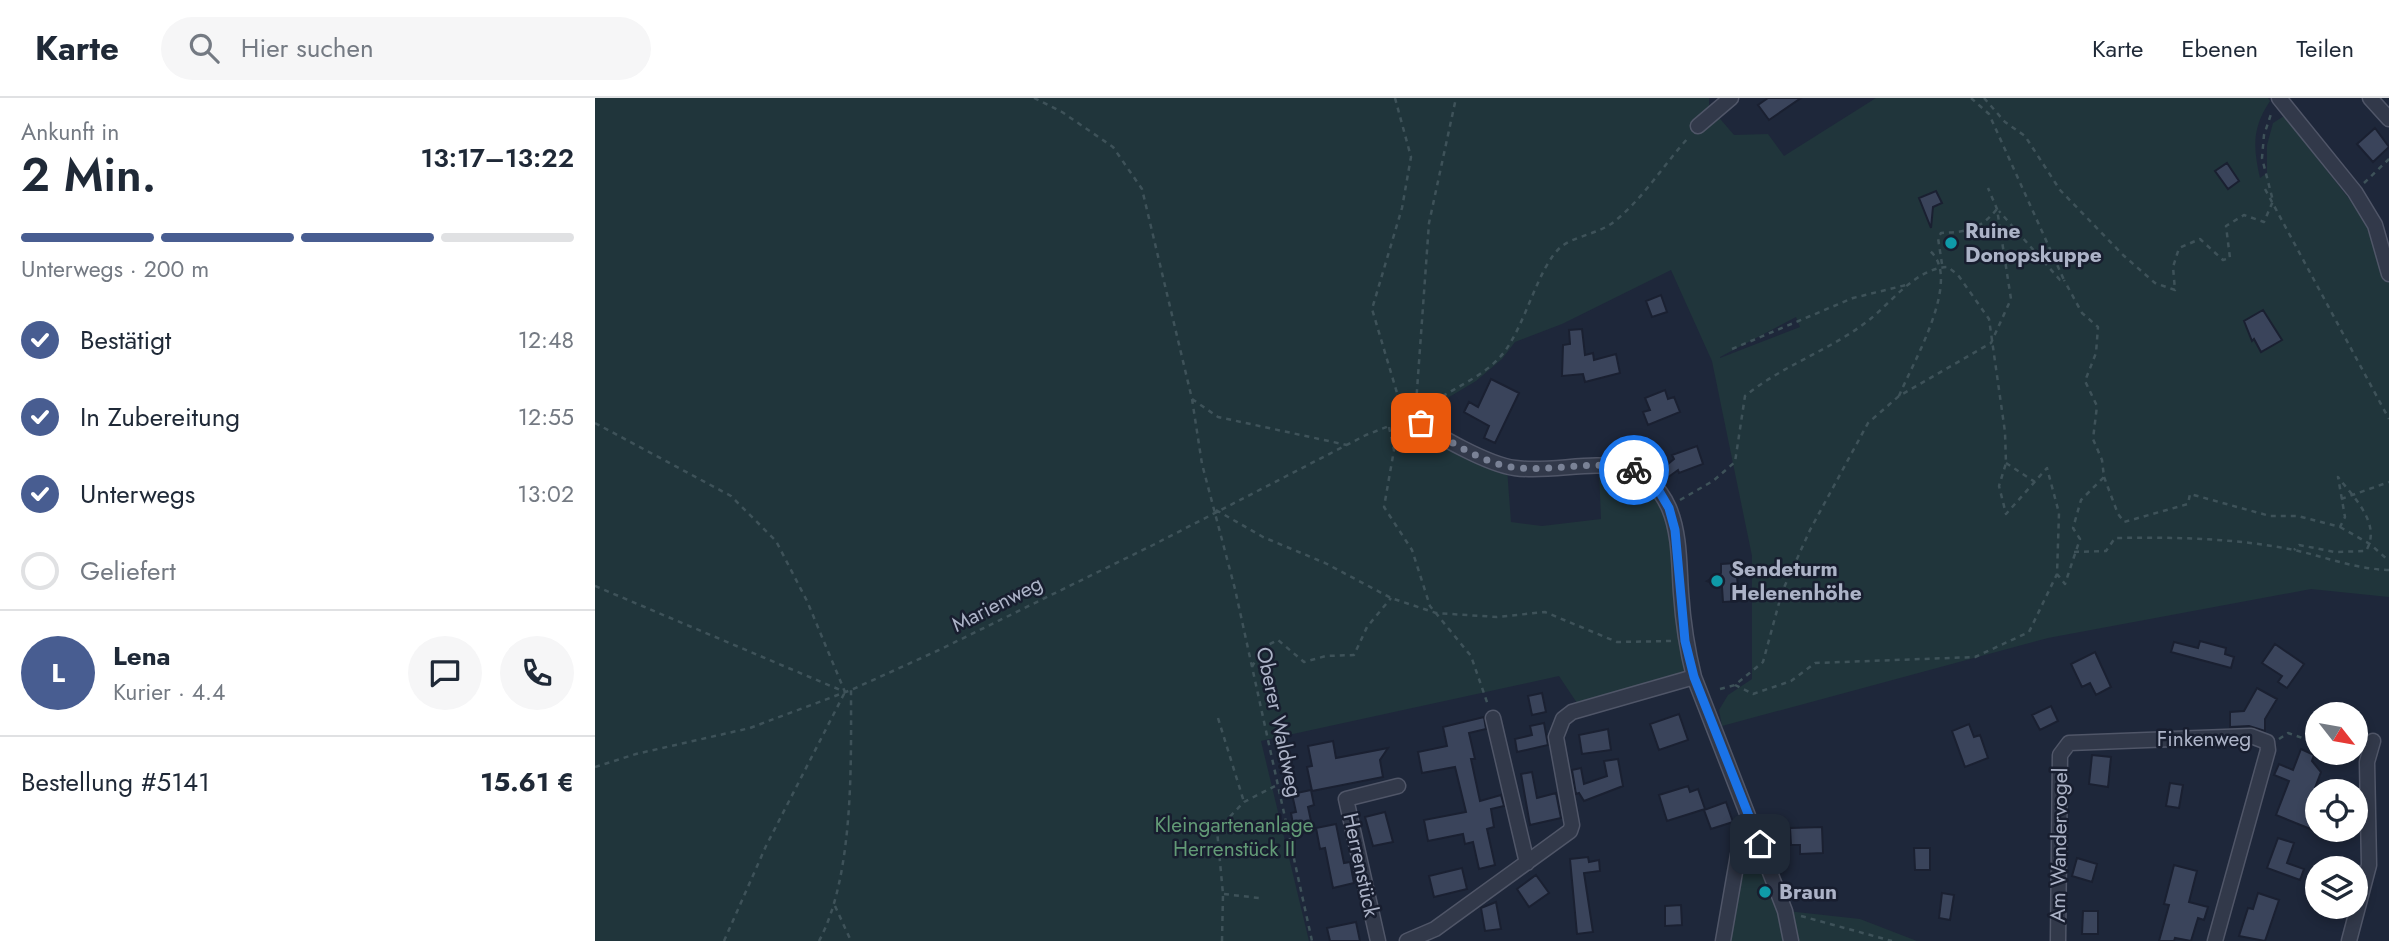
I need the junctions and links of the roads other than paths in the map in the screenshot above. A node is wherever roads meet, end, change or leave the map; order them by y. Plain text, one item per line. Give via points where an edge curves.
1 (1731, 98) edge
2 (2370, 98) edge
3 (2280, 99) edge
4 (2389, 119) edge
5 (1698, 126) road end
6 (2389, 274) edge
7 (1410, 419) road end
8 (1694, 677) junction
9 (1493, 718) road end
10 (2373, 741) dead end
11 (2063, 749) joint
12 (1398, 786) dead end
13 (1755, 831) junction
14 (1527, 863) junction
15 (1378, 941) edge
16 (1407, 941) edge
17 (1723, 941) edge
18 (1791, 941) edge
19 (2058, 941) edge
20 (2215, 941) edge
21 (2349, 941) edge

1 - 5 street
2 - 4 street
3 - 6 street via 2355,192 2375,225
7 - 8 street via 1504,466 1623,467 1639,473 1659,491 1675,530 1685,641
8 - 13 street
8 - 14 street via 1572,712 1563,719 1556,737 1572,825 1566,836
9 - 14 street
10 - 21 street via 2367,762 2369,865
11 - 19 street, Am Wandervogel
11 - 20 street, Finkenweg via 2069,743 2251,736 2267,742
12 - 15 street, Herrenstück via 1346,799
13 - 17 street via 1738,855
13 - 18 street via 1785,911
14 - 16 street via 1434,929

